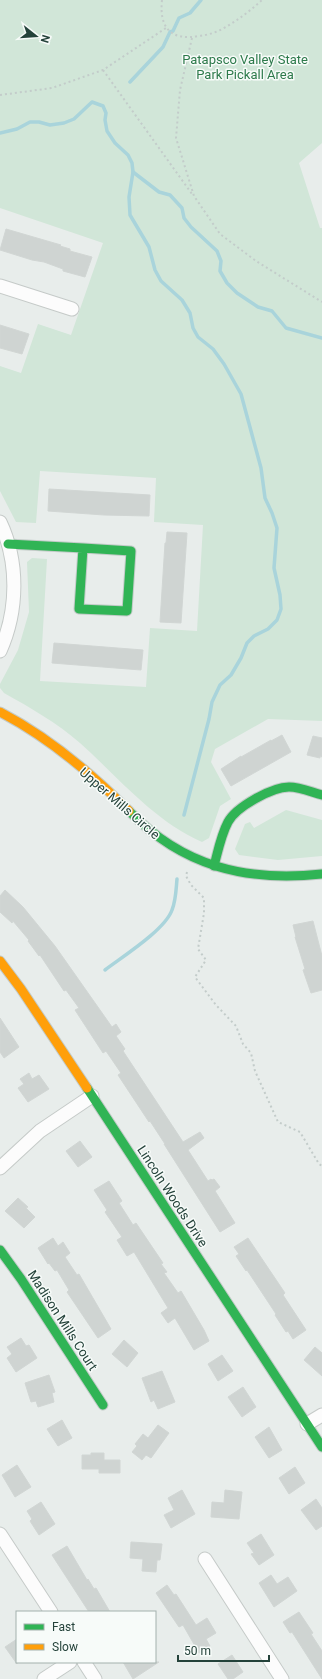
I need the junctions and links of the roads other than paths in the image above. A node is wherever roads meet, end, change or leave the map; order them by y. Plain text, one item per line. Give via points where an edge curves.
1 (0, 286) edge
2 (72, 309) dead end
3 (0, 522) edge
4 (8, 544) junction
5 (83, 548) junction
6 (0, 651) edge
7 (0, 712) edge
8 (322, 795) edge
9 (214, 866) junction
10 (322, 874) edge
11 (0, 961) edge
12 (92, 1096) junction
13 (0, 1168) edge
14 (0, 1250) edge
15 (103, 1405) dead end
16 (322, 1415) edge
17 (307, 1424) junction
18 (322, 1447) edge
19 (0, 1534) edge
20 (205, 1559) dead end
21 (50, 1611) edge
22 (68, 1663) edge
23 (85, 1663) edge
24 (44, 1679) edge
25 (96, 1679) edge
26 (282, 1679) edge

1 - 2 street
3 - 4 street
4 - 5 street
4 - 6 street via 14,588 9,625
5 - 5 street via 131,551 127,611 79,609
7 - 9 street, Upper Mills Circle via 44,737 151,833 192,858
8 - 9 street via 294,787 284,787 238,810 229,818
9 - 10 street, Upper Mills Circle via 230,871 286,878
11 - 12 street, Lincoln Woods Drive
12 - 13 street via 40,1131
12 - 17 street, Lincoln Woods Drive
14 - 15 street, Madison Mills Court
16 - 17 street
17 - 18 street, Lincoln Woods Drive
19 - 21 street
20 - 26 street
22 - 24 street
23 - 25 street

